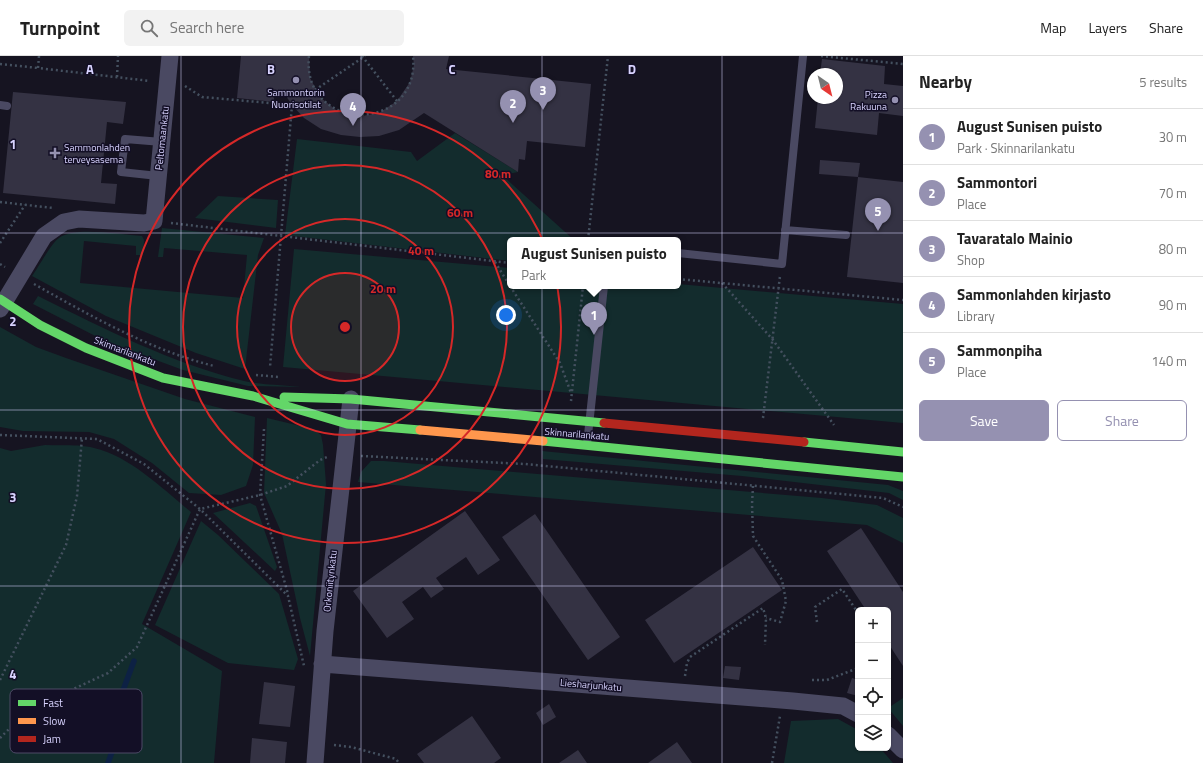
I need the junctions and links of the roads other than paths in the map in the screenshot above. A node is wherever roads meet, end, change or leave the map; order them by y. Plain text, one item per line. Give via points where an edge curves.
1 (170, 56) edge
2 (803, 56) edge
3 (162, 142) junction
4 (158, 176) junction
5 (785, 230) junction
6 (846, 235) dead end
7 (681, 253) edge
8 (604, 289) edge
9 (1, 303) edge
10 (253, 396) junction
11 (351, 399) junction
12 (590, 423) junction
13 (347, 424) junction
14 (587, 445) junction
15 (903, 452) edge
16 (903, 477) edge
17 (322, 664) junction
18 (855, 712) edge
19 (891, 738) edge
20 (903, 750) edge
21 (315, 763) edge

1 - 3 street, Peltomaankatu
2 - 5 lane
3 - 4 street, Peltomaankatu
3 - 4 lane via 126,139 121,172
4 - 9 street, Peltomaankatu via 154,220 144,224 79,219 64,222 44,236 21,277
5 - 6 lane
5 - 7 lane via 782,264
8 - 12 lane
9 - 10 main road, Skinnarilankatu via 86,348 163,378
10 - 11 main road, Skinnarilankatu
10 - 13 main road, Skinnarilankatu
11 - 12 main road, Skinnarilankatu
11 - 13 street, Orkoniitynkatu
12 - 14 lane
12 - 15 main road, Skinnarilankatu
13 - 14 main road, Skinnarilankatu
13 - 17 street, Orkoniitynkatu
14 - 16 main road, Skinnarilankatu
17 - 18 street, Liesharjunkatu via 843,706
17 - 21 street, Orkoniitynkatu
19 - 20 street

